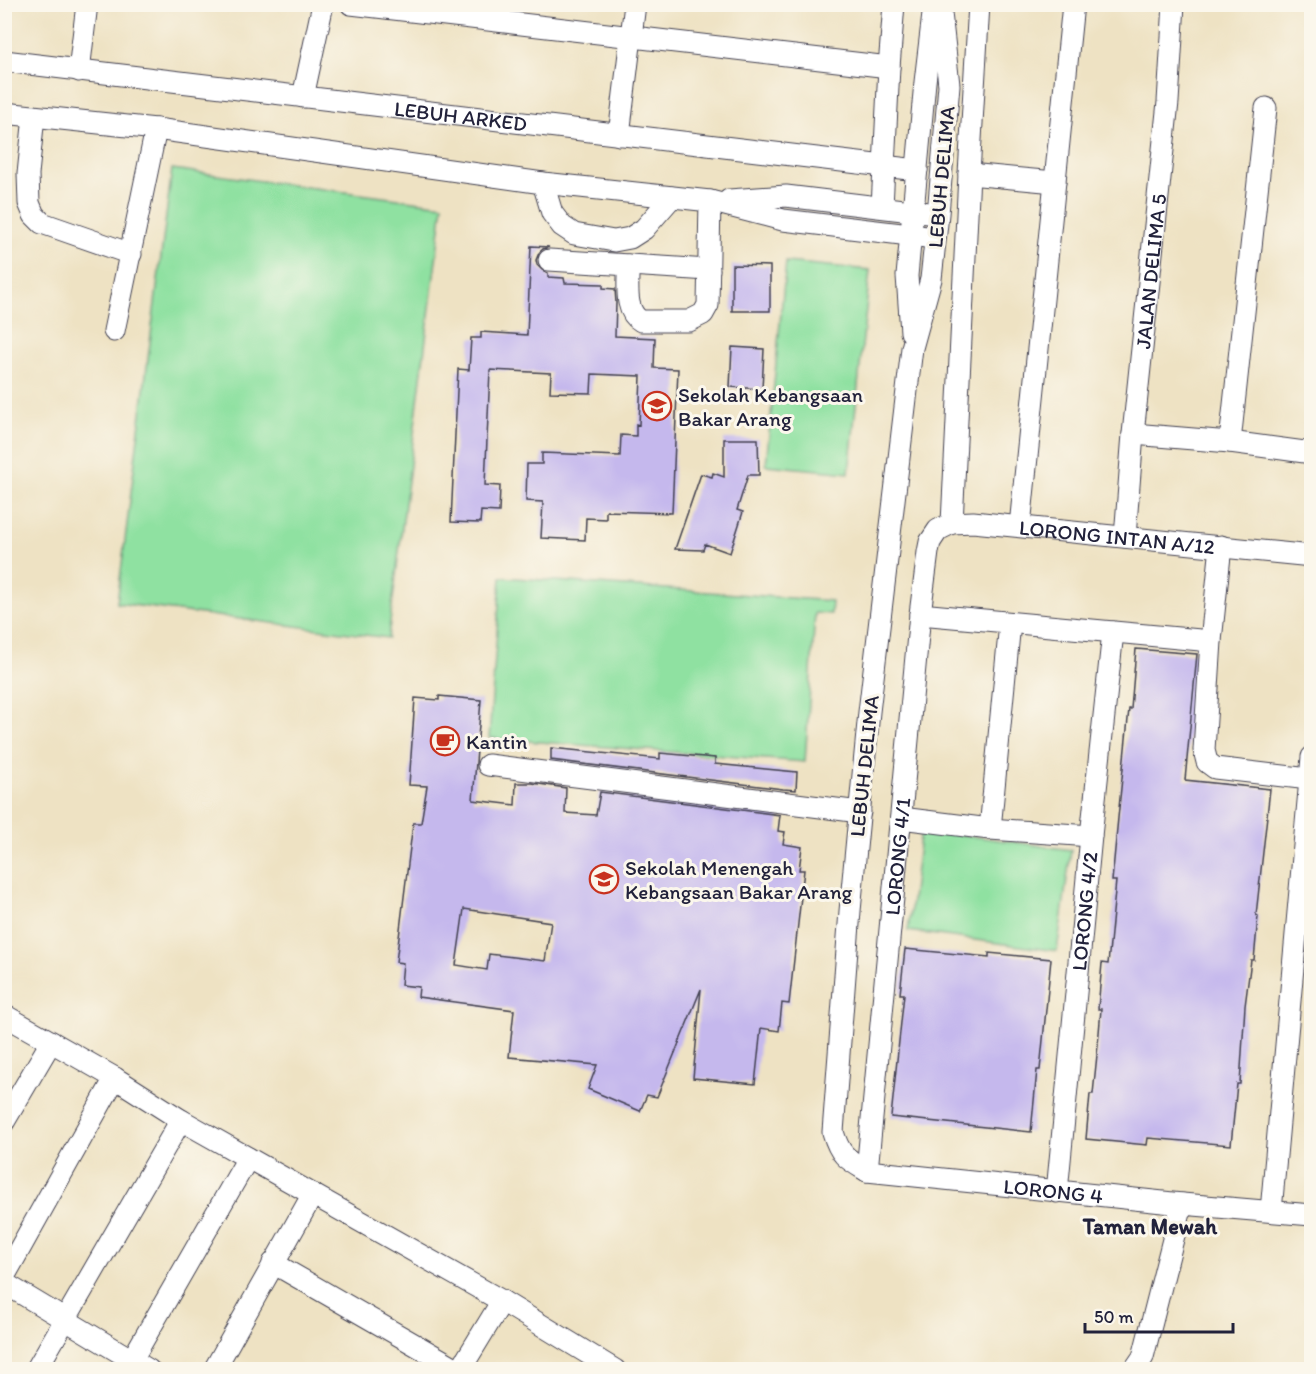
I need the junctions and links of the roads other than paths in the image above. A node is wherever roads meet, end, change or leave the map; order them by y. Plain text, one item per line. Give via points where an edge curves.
1 (87, 4) edge
2 (323, 4) edge
3 (351, 4) edge
4 (635, 4) edge
5 (894, 4) edge
6 (934, 4) edge
7 (940, 4) edge
8 (979, 4) edge
9 (1073, 4) edge
10 (1174, 4) edge
11 (631, 37) junction
12 (4, 61) edge
13 (889, 67) junction
14 (79, 71) junction
15 (303, 97) junction
16 (1266, 108) dead end
17 (4, 113) edge
18 (34, 116) junction
19 (156, 129) junction
20 (619, 135) junction
21 (883, 166) junction
22 (917, 170) junction
23 (969, 174) junction
24 (1055, 182) junction
25 (543, 183) junction
26 (672, 197) junction
27 (710, 201) junction
28 (882, 207) junction
29 (913, 211) junction
30 (938, 214) junction
31 (910, 235) junction
32 (935, 238) junction
33 (131, 254) junction
34 (549, 260) dead end
35 (628, 265) junction
36 (709, 270) junction
37 (114, 331) dead end
38 (912, 348) junction
39 (1133, 434) junction
40 (1230, 442) junction
41 (1311, 453) edge
42 (952, 523) junction
43 (1020, 526) junction
44 (1125, 537) junction
45 (1221, 546) junction
46 (1311, 556) edge
47 (920, 614) junction
48 (1010, 623) junction
49 (1113, 632) junction
50 (1211, 640) junction
51 (1311, 757) edge
52 (488, 765) dead end
53 (1309, 779) junction
54 (860, 812) junction
55 (901, 818) junction
56 (990, 829) junction
57 (1091, 836) junction
58 (1304, 910) edge
59 (4, 1015) edge
60 (51, 1042) junction
61 (115, 1078) junction
62 (7, 1113) edge
63 (181, 1120) junction
64 (248, 1158) junction
65 (867, 1171) junction
66 (1057, 1192) junction
67 (313, 1194) junction
68 (1182, 1204) junction
69 (1270, 1211) junction
70 (1311, 1215) edge
71 (273, 1263) junction
72 (4, 1277) edge
73 (4, 1283) edge
74 (502, 1301) junction
75 (65, 1320) junction
76 (136, 1366) edge
77 (36, 1370) edge
78 (214, 1370) edge
79 (460, 1370) edge
80 (615, 1370) edge
81 (1134, 1370) edge

1 - 14 street
2 - 15 street
3 - 11 street
4 - 11 street
5 - 13 street
6 - 22 street, LEBUH DELIMA
7 - 30 street, LEBUH DELIMA via 950,85
8 - 23 street
9 - 24 street
10 - 39 street, JALAN DELIMA 5 via 1168,102
11 - 13 street
11 - 20 street
12 - 14 street, LEBUH ARKED
13 - 21 street
14 - 15 street, LEBUH ARKED
15 - 20 street, LEBUH ARKED
16 - 40 street
17 - 18 street
18 - 19 street
18 - 33 street via 28,174 29,203 34,215 42,223
19 - 25 street
19 - 33 street
20 - 21 street, LEBUH ARKED
21 - 22 street, LEBUH ARKED
21 - 28 street
22 - 29 street, LEBUH DELIMA
23 - 24 street
23 - 42 street
24 - 43 street
25 - 26 street
25 - 26 street via 552,213 562,225 574,234 614,241 630,238 644,229
26 - 27 street
27 - 28 street via 786,196
27 - 31 street via 783,220
27 - 36 street
28 - 29 street
29 - 30 street
29 - 31 street, LEBUH DELIMA
30 - 32 street, LEBUH DELIMA
31 - 32 street
31 - 38 street, LEBUH DELIMA via 907,276
32 - 38 street, LEBUH DELIMA via 931,279
33 - 37 street
34 - 35 street
35 - 36 street
35 - 36 street via 629,305 635,317 651,322 689,321 703,314 708,305
38 - 54 street, LEBUH DELIMA
39 - 40 street
39 - 44 street, JALAN DELIMA 5
40 - 41 street
42 - 43 street, LORONG INTAN A/12
42 - 47 street, LORONG 4/1 via 939,530 930,542
43 - 44 street, LORONG INTAN A/12
44 - 45 street, LORONG INTAN A/12
45 - 46 street, LORONG INTAN A/12
45 - 50 street
47 - 48 street
47 - 55 street, LORONG 4/1
48 - 49 street
48 - 56 street
49 - 50 street
49 - 57 street, LORONG 4/2
50 - 53 street via 1204,750 1207,762 1215,768
51 - 53 street
52 - 54 street
53 - 58 street
54 - 65 street, LEBUH DELIMA via 833,1132 838,1149
55 - 56 street
55 - 65 street, LORONG 4/1
56 - 57 street
57 - 66 street, LORONG 4/2
58 - 69 street
59 - 60 street
60 - 61 street
60 - 62 street
61 - 63 street
61 - 72 street
63 - 64 street
63 - 75 street
64 - 67 street
64 - 76 street
65 - 66 street, LORONG 4
66 - 68 street, LORONG 4
67 - 71 street
67 - 74 street
68 - 69 street, LORONG 4
68 - 81 street via 1143,1357
69 - 70 street, LORONG 4
71 - 78 street
71 - 79 street
73 - 75 street
74 - 79 street
74 - 80 street
75 - 76 street
75 - 77 street

